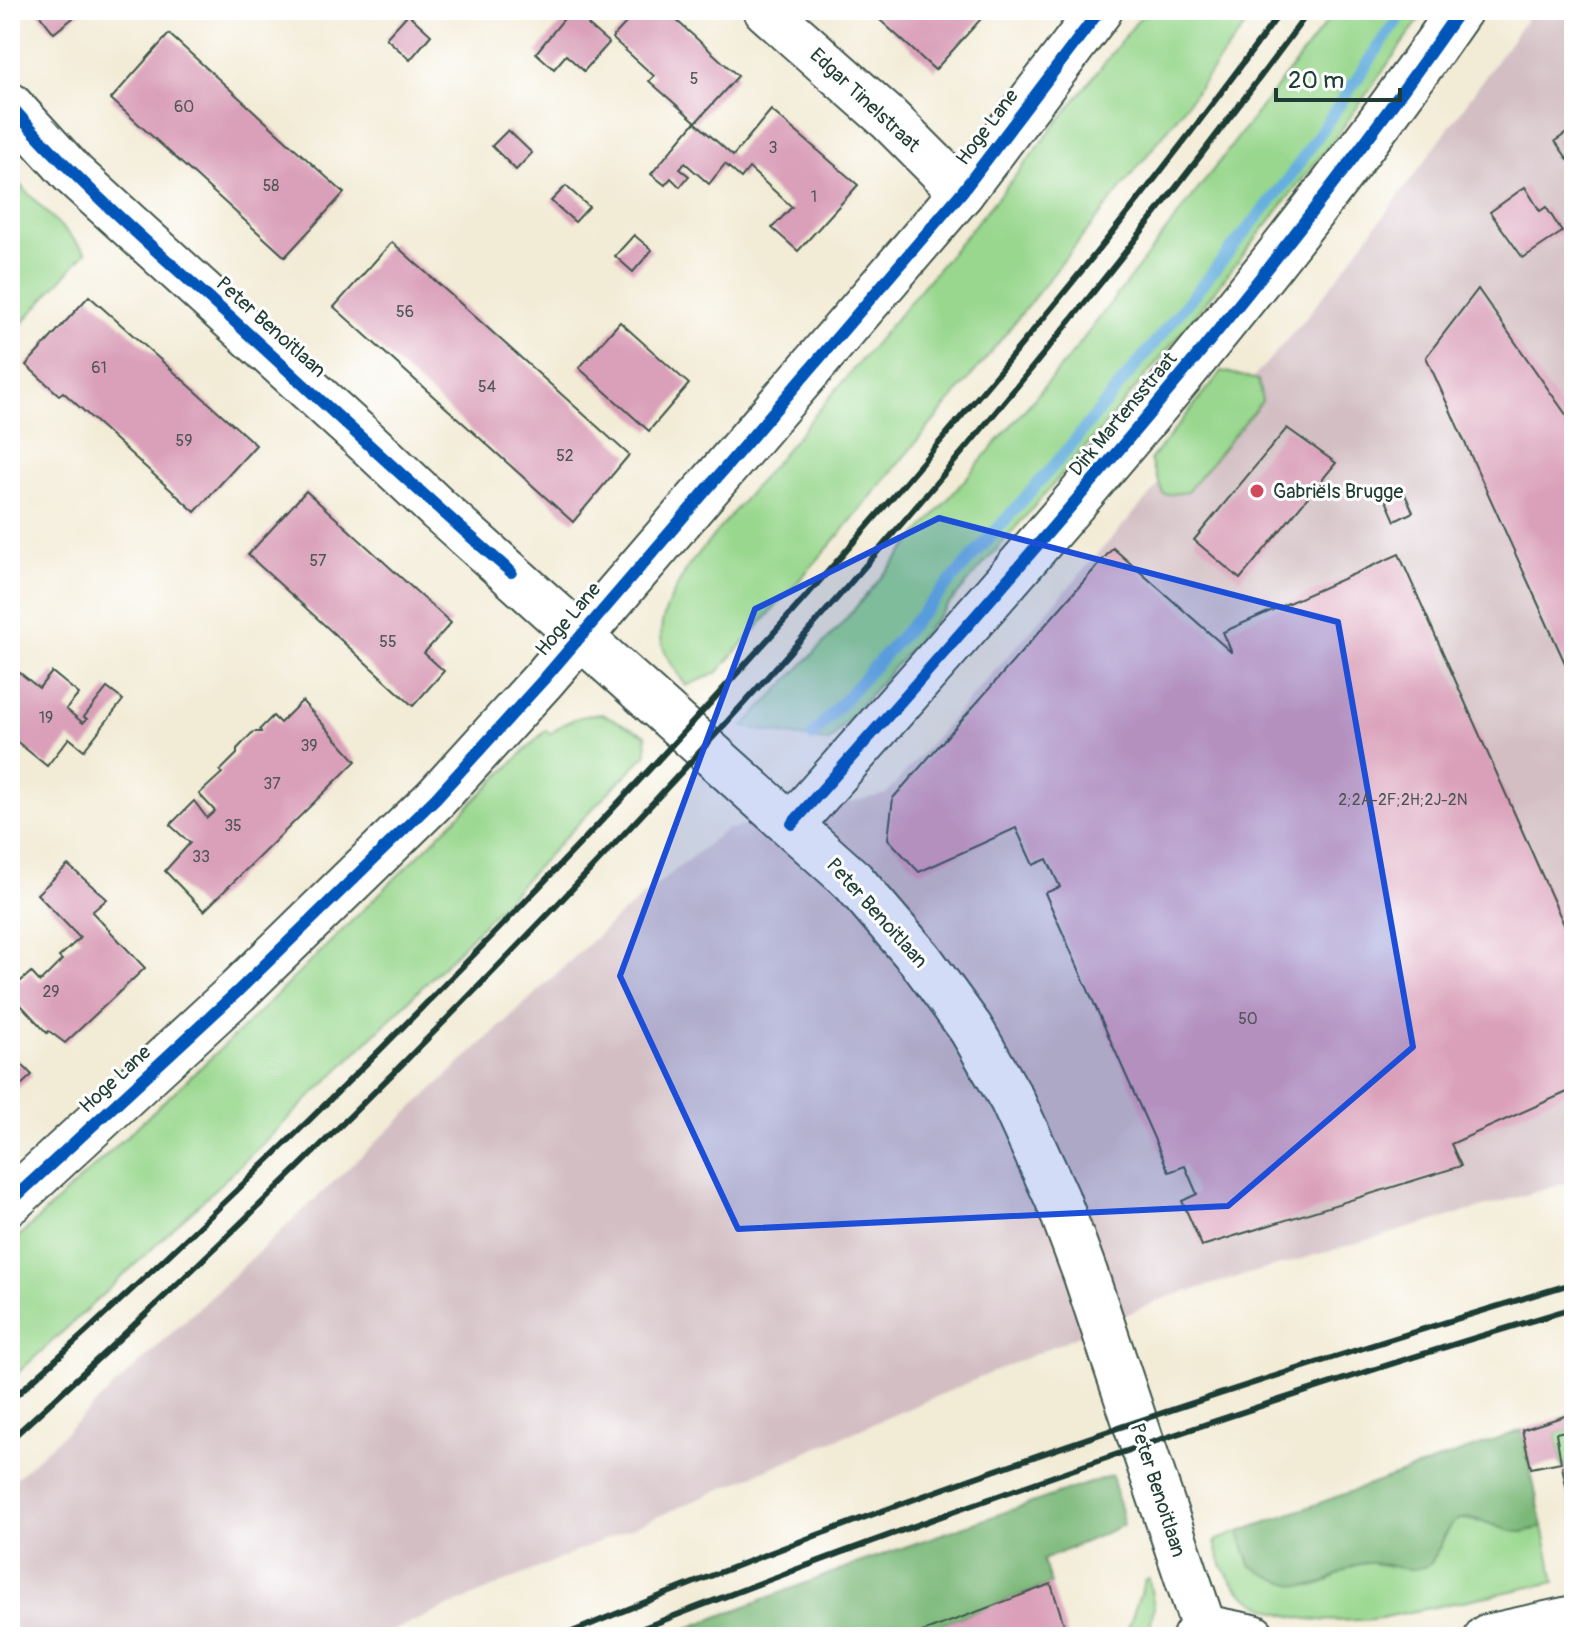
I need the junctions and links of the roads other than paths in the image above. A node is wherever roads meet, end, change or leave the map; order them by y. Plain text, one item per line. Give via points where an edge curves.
1 (766, 10) edge
2 (1100, 10) edge
3 (1460, 10) edge
4 (10, 105) edge
5 (962, 192) junction
6 (580, 636) junction
7 (792, 824) junction
8 (10, 1202) edge
9 (1574, 1618) edge
10 (1202, 1634) edge
11 (1253, 1637) edge
12 (1487, 1637) edge

1 - 5 street, Edgar Tinelstraat
2 - 5 street, Hoge Lane
3 - 7 street, Dirk Martensstraat via 1334,186 1158,405
4 - 6 street, Peter Benoitlaan via 73,174
5 - 6 street, Hoge Lane
6 - 7 street, Peter Benoitlaan
6 - 8 street, Hoge Lane via 436,798
7 - 10 street, Peter Benoitlaan via 853,881 920,959 971,1029 1012,1100 1085,1273
9 - 12 street
10 - 11 street

